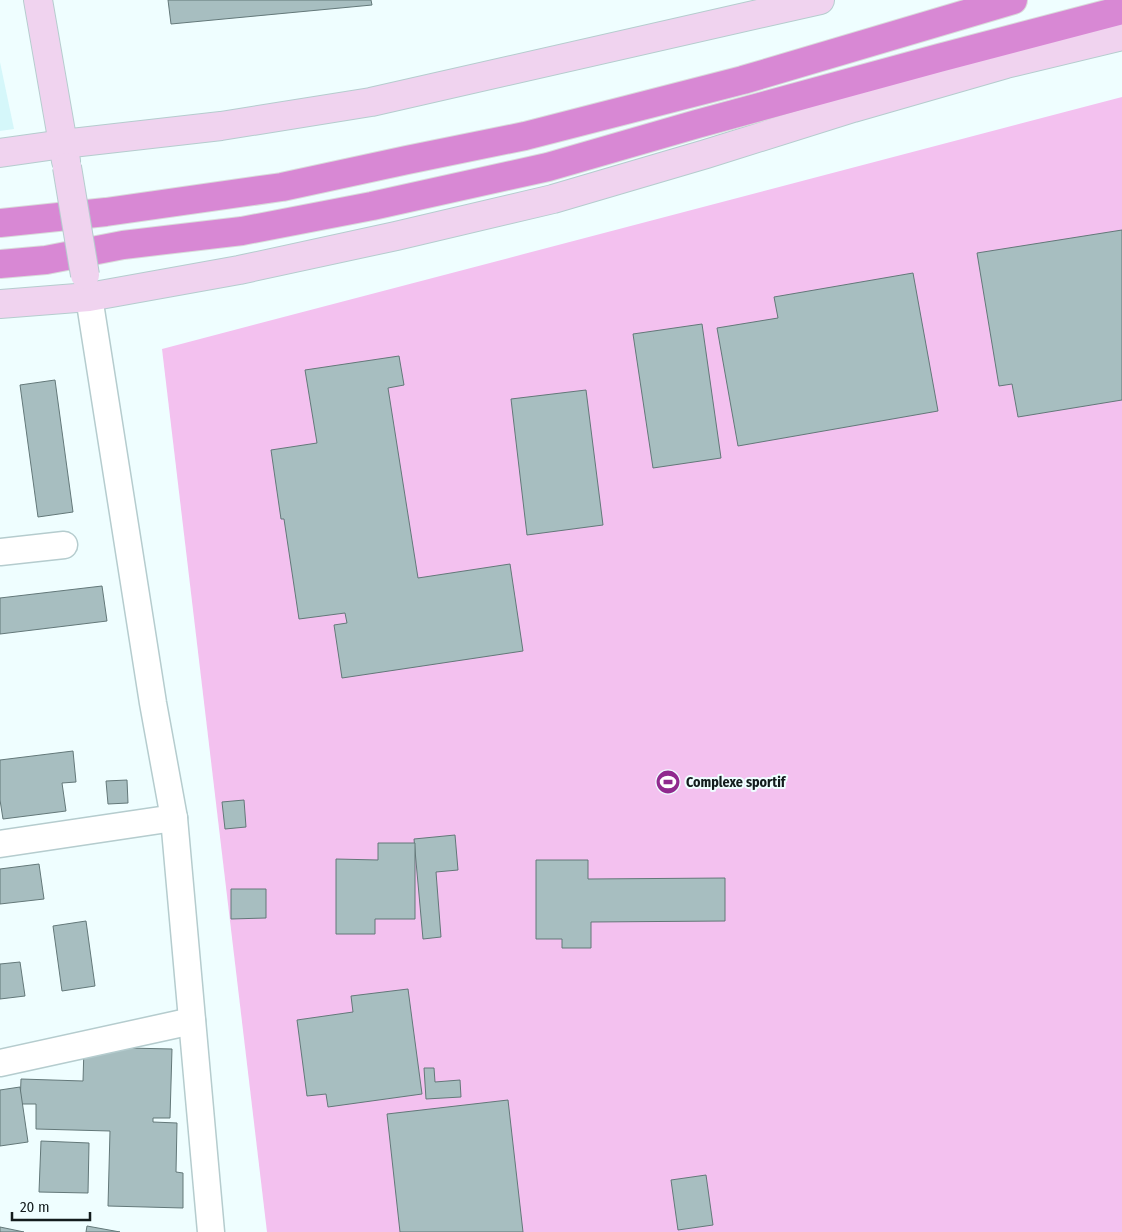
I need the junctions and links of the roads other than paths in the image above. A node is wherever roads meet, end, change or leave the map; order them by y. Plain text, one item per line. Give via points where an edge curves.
1 (38, 0) edge
2 (820, 0) edge
3 (1013, 0) edge
4 (1122, 10) edge
5 (1122, 36) edge
6 (0, 153) edge
7 (65, 156) junction
8 (0, 223) edge
9 (0, 264) edge
10 (87, 286) junction
11 (0, 304) edge
12 (64, 545) dead end
13 (0, 552) edge
14 (174, 818) junction
15 (0, 844) edge
16 (192, 1021) junction
17 (0, 1063) edge
18 (211, 1232) edge

1 - 7 main road
2 - 7 main road via 370,102
3 - 8 highway via 743,80 525,136 282,187 106,212
4 - 9 highway via 548,167 242,231
5 - 10 main road via 1006,64 553,199 239,270
6 - 7 main road
7 - 10 main road, bridge
10 - 11 main road
10 - 14 street via 151,694
12 - 13 street
14 - 15 street
14 - 16 street
16 - 17 street
16 - 18 street

